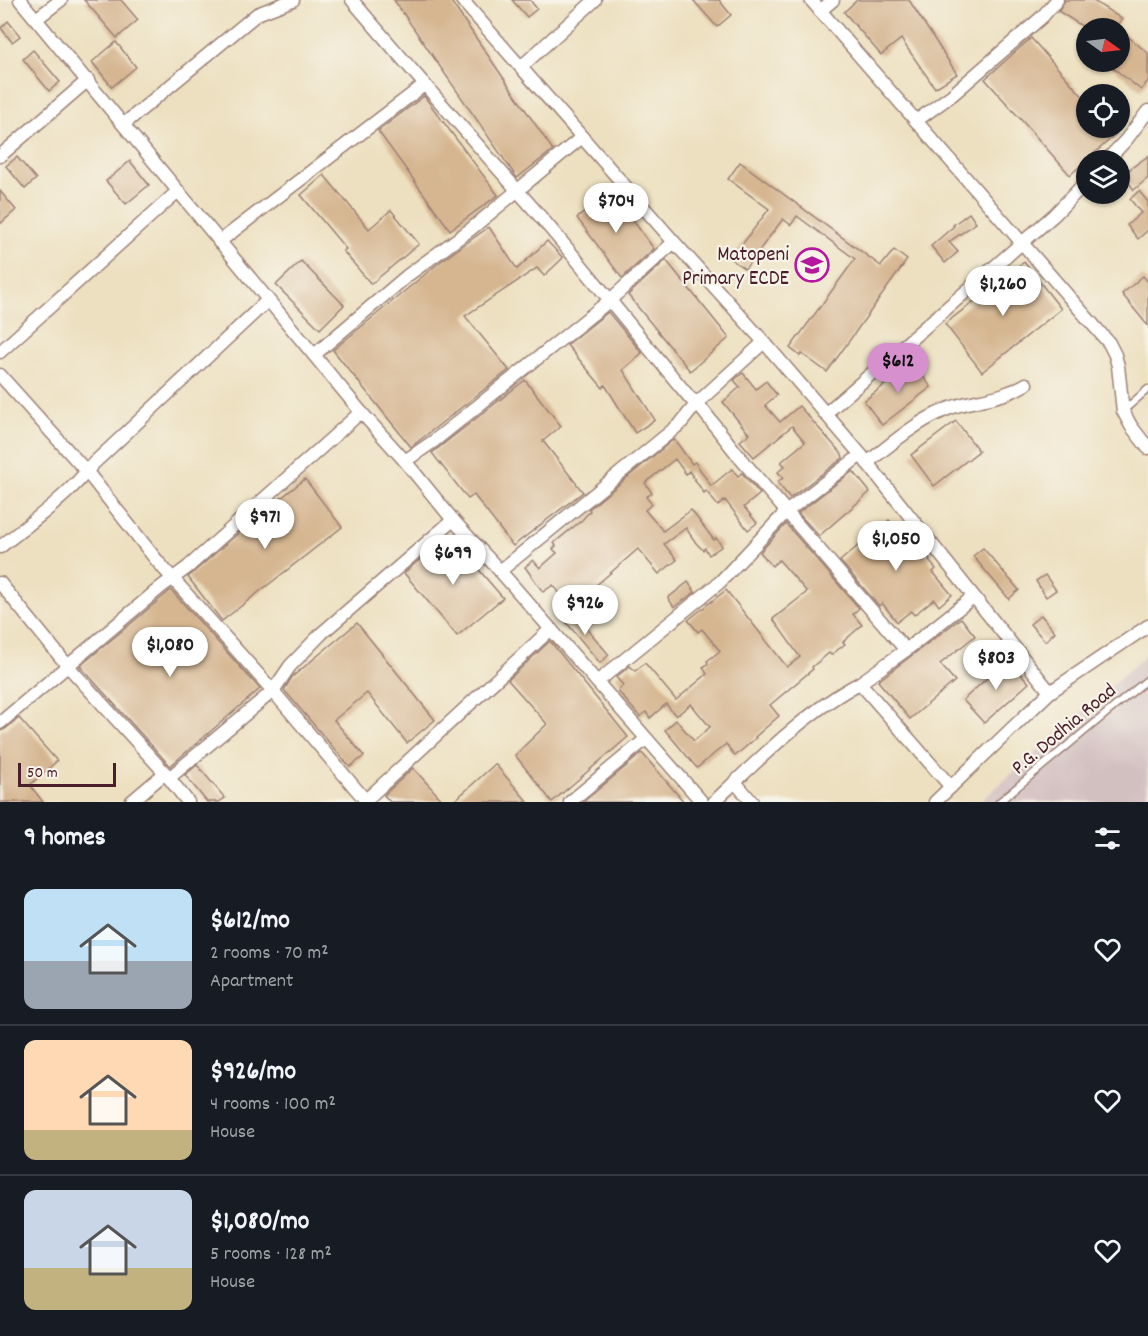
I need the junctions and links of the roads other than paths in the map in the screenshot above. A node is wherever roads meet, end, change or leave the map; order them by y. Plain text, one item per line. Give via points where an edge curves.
1 (20, 0) edge
2 (61, 0) edge
3 (293, 0) edge
4 (352, 0) edge
5 (462, 0) edge
6 (595, 0) edge
7 (811, 0) edge
8 (833, 0) edge
9 (1057, 0) edge
10 (820, 11) junction
11 (36, 19) junction
12 (521, 67) junction
13 (88, 80) junction
14 (424, 85) junction
15 (1148, 111) edge
16 (916, 122) junction
17 (124, 124) junction
18 (582, 137) junction
19 (1116, 150) edge
20 (0, 156) edge
21 (518, 190) junction
22 (178, 191) junction
23 (1076, 192) edge
24 (219, 242) junction
25 (674, 242) junction
26 (1023, 243) junction
27 (268, 300) junction
28 (609, 301) junction
29 (764, 342) junction
30 (0, 352) edge
31 (314, 356) junction
32 (0, 375) edge
33 (1026, 384) dead end
34 (1148, 389) edge
35 (697, 403) junction
36 (1123, 411) junction
37 (361, 412) junction
38 (825, 414) junction
39 (1148, 448) edge
40 (864, 459) junction
41 (405, 461) junction
42 (87, 472) junction
43 (786, 512) junction
44 (453, 520) junction
45 (0, 547) edge
46 (500, 571) junction
47 (172, 578) junction
48 (0, 583) edge
49 (973, 597) junction
50 (1148, 626) edge
51 (550, 629) junction
52 (906, 650) junction
53 (67, 665) junction
54 (1148, 678) edge
55 (597, 682) junction
56 (860, 683) junction
57 (273, 691) junction
58 (1050, 692) junction
59 (0, 723) edge
60 (646, 739) junction
61 (167, 776) junction
62 (735, 782) junction
63 (951, 787) junction
64 (367, 801) edge
65 (131, 802) edge
66 (188, 802) edge
67 (570, 802) edge
68 (702, 802) edge
69 (714, 802) edge
70 (752, 802) edge
71 (935, 802) edge
72 (999, 802) edge

1 - 11 street
2 - 11 street
3 - 17 street via 257,14
4 - 14 street
5 - 12 street
6 - 12 street
7 - 10 street
8 - 10 street
9 - 16 street via 1033,25
10 - 16 street
11 - 13 street
12 - 18 street
13 - 17 street
13 - 20 street
14 - 21 street
14 - 24 street
15 - 19 street
16 - 26 street
17 - 22 street
18 - 21 street
18 - 25 street
21 - 28 street
21 - 31 street via 408,275
22 - 24 street
22 - 30 street
23 - 26 street
24 - 27 street
25 - 28 street
25 - 29 street
26 - 36 street via 1109,343 1116,355
26 - 38 street
27 - 31 street
27 - 42 street
28 - 35 street
28 - 41 street
29 - 35 street
29 - 38 street
31 - 37 street
32 - 42 street
33 - 40 street via 993,399 945,410
34 - 36 lane
35 - 43 street
35 - 46 street via 668,434
36 - 39 street
37 - 41 street
37 - 47 street
38 - 40 street
40 - 43 street
40 - 49 street
41 - 44 street
42 - 45 street
42 - 47 street
43 - 52 street
43 - 55 street via 720,582
44 - 46 street
44 - 57 street via 322,633 290,666
46 - 51 street
47 - 53 street
47 - 57 street
48 - 53 street
49 - 52 street
49 - 58 street
50 - 58 street
51 - 55 street
51 - 64 street
52 - 56 street
53 - 59 street
53 - 61 street
54 - 72 lane, P.G. Dodhia Road
55 - 60 street
56 - 62 street via 825,705
56 - 63 street
57 - 61 street
57 - 64 street
58 - 63 street
60 - 67 street
60 - 68 street
61 - 65 street
61 - 66 street
62 - 69 street
62 - 70 street
63 - 71 street

